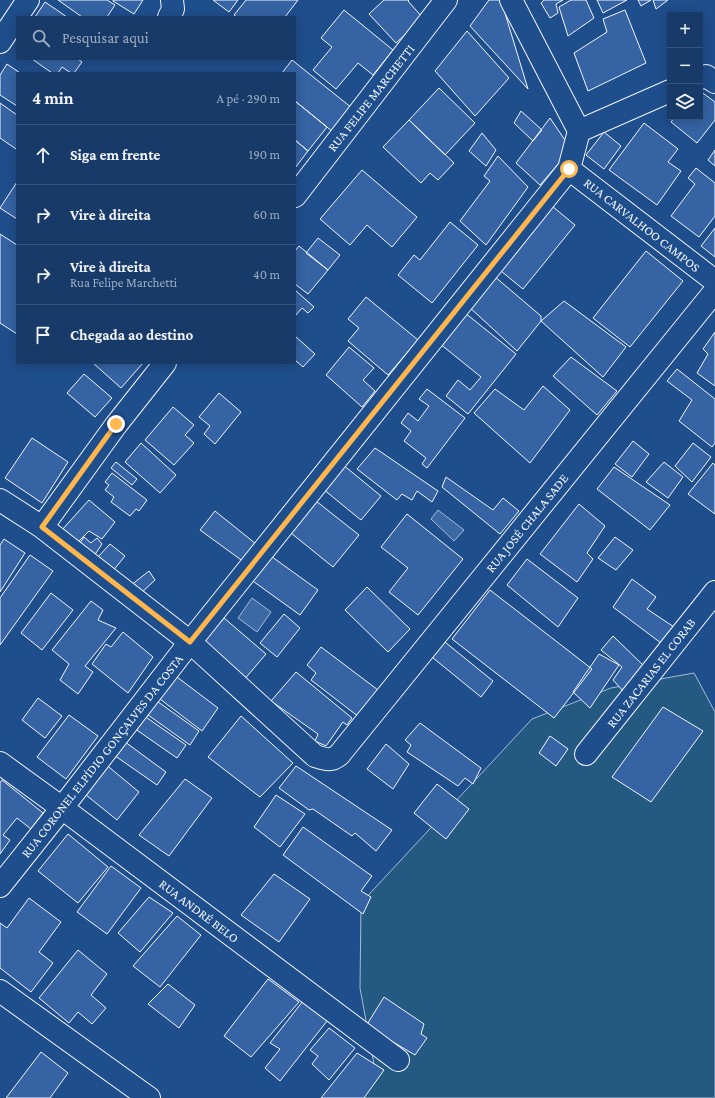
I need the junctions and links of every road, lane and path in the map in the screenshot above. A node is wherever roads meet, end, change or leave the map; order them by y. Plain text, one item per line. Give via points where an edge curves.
1 (28, 0) edge
2 (172, 0) edge
3 (446, 0) edge
4 (511, 0) edge
5 (17, 16) edge
6 (170, 16) edge
7 (16, 18) edge
8 (0, 42) edge
9 (667, 92) edge
10 (579, 131) junction
11 (569, 169) junction
12 (296, 195) edge
13 (715, 282) edge
14 (715, 291) edge
15 (164, 364) edge
16 (0, 500) edge
17 (42, 527) junction
18 (715, 592) edge
19 (190, 642) junction
20 (586, 754) dead end
21 (0, 763) edge
22 (62, 808) junction
23 (0, 886) edge
24 (0, 991) edge
25 (398, 1060) dead end
26 (149, 1098) edge

1 - 5 street
2 - 6 street via 173,9
3 - 12 street, RUA FELIPE MARCHETTI
4 - 10 street
7 - 8 street
9 - 10 street
10 - 11 street, RUA CORONEL ELPÍDIO GONÇALVES DA COSTA
11 - 13 street, RUA CARVALHOO CAMPOS
11 - 19 street, RUA CORONEL ELPÍDIO GONÇALVES DA COSTA
14 - 19 street, RUA JOSÉ CHALA SADE via 334,759 326,760 314,756
15 - 17 street via 116,424
16 - 17 street
17 - 19 street
18 - 20 street, RUA ZACARIAS EL CORAB
19 - 22 street, RUA CORONEL ELPÍDIO GONÇALVES DA COSTA
21 - 22 street, RUA ANDRÉ BELO
22 - 23 street, RUA CORONEL ELPÍDIO GONÇALVES DA COSTA
22 - 25 street, RUA ANDRÉ BELO
24 - 26 street

